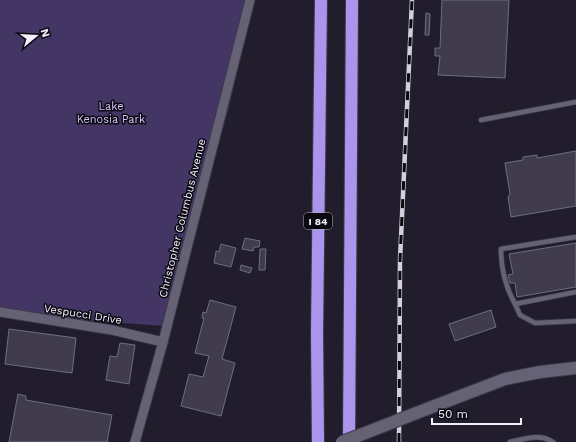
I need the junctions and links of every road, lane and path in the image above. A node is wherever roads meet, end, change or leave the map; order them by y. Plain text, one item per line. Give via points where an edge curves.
1 (250, 0) edge
2 (321, 0) edge
3 (352, 0) edge
4 (576, 102) edge
5 (481, 120) dead end
6 (576, 237) edge
7 (576, 292) edge
8 (515, 304) junction
9 (0, 312) edge
10 (576, 321) edge
11 (163, 342) junction
12 (576, 368) edge
13 (135, 442) edge
14 (318, 442) edge
15 (342, 442) edge
16 (349, 442) edge
17 (510, 442) edge
18 (553, 442) edge

1 - 11 street, Christopher Columbus Avenue
2 - 14 highway, I 84
3 - 16 highway
4 - 5 lane
6 - 8 lane via 501,249 506,290
7 - 8 lane
8 - 10 lane via 520,316 535,323
9 - 11 street, Vespucci Drive via 112,330
11 - 13 street, Christopher Columbus Avenue
12 - 15 street, bridge via 534,373 505,380
17 - 18 lane via 535,436

